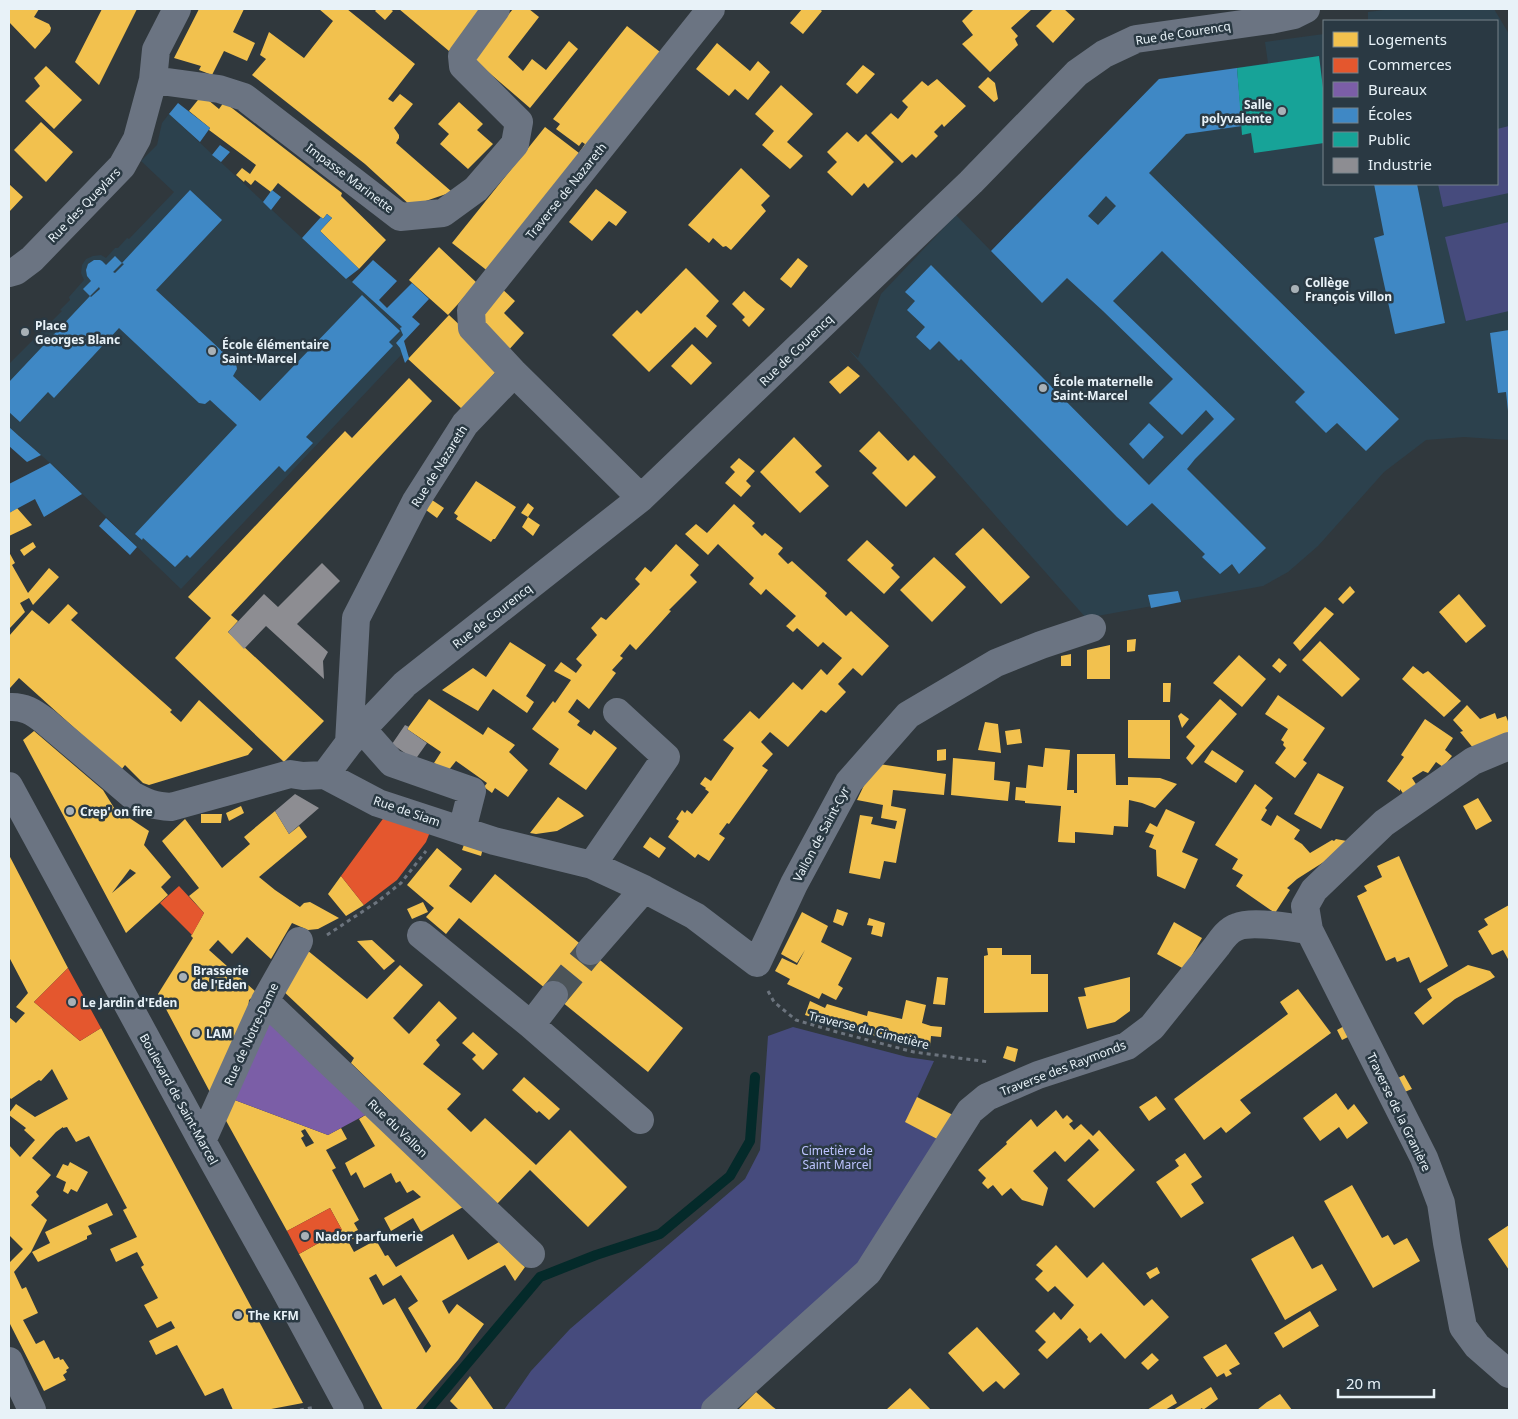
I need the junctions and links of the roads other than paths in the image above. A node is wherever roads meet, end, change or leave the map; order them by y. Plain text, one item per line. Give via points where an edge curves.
1 (177, 9) edge
2 (496, 9) edge
3 (711, 9) edge
4 (1306, 9) edge
5 (153, 80) junction
6 (9, 273) edge
7 (514, 373) junction
8 (641, 498) junction
9 (1092, 628) dead end
10 (9, 707) edge
11 (617, 712) dead end
12 (356, 736) junction
13 (1509, 746) edge
14 (325, 775) junction
15 (9, 786) edge
16 (454, 827) junction
17 (592, 864) junction
18 (644, 888) junction
19 (1309, 930) junction
20 (421, 935) dead end
21 (299, 941) road end
22 (590, 951) tunnel mouth
23 (757, 963) joint
24 (554, 995) tunnel mouth
25 (264, 1001) junction
26 (531, 1025) junction
27 (640, 1120) dead end
28 (202, 1141) junction
29 (531, 1254) dead end
30 (9, 1361) edge
31 (1509, 1374) edge
32 (32, 1410) edge
33 (350, 1410) edge
34 (715, 1410) edge

1 - 5 street, Rue des Queylars via 156,50
2 - 5 street, Impasse Marinette via 462,56 462,61 463,66 519,122 514,144 476,189 443,213 400,216 244,97 219,89
3 - 7 street, Traverse de Nazareth via 471,310 472,328
4 - 8 street, Rue de Courencq via 1270,20 1136,39 1104,54 1077,73 971,182
5 - 6 street, Rue des Queylars via 137,139 122,166 32,259
7 - 8 street
7 - 12 street, Rue de Nazareth via 460,431 416,501 356,618
8 - 12 street, Rue de Courencq via 405,684
9 - 23 street, Vallon de Saint-Cyr via 996,663 908,715 849,782 794,884
10 - 14 street, Rue de Siam via 30,710 132,795 156,806 171,807 290,774
11 - 17 street via 666,757
12 - 14 street, Rue de Courencq
12 - 16 street via 392,763 472,791
13 - 19 street via 1473,761 1384,823 1314,890 1305,906
14 - 16 street, Rue de Siam via 378,803
15 - 28 street, Boulevard de Saint-Marcel
16 - 17 street, Rue de Siam via 494,841
17 - 18 street, Rue de Siam
18 - 22 street
18 - 23 street, Rue de Siam via 695,916
19 - 31 street, Traverse de la Granière via 1424,1158 1441,1204 1463,1327 1477,1346
19 - 34 street, Traverse des Raymonds via 1251,924 1237,927 1216,946 1152,1026 1127,1046 1038,1075 987,1097 970,1111 868,1272
20 - 26 street
21 - 25 street, Rue de Notre-Dame
24 - 26 street
25 - 28 street, Rue de Notre-Dame
25 - 29 street, Rue du Vallon
26 - 27 street
28 - 33 street, Boulevard de Saint-Marcel
30 - 32 street

